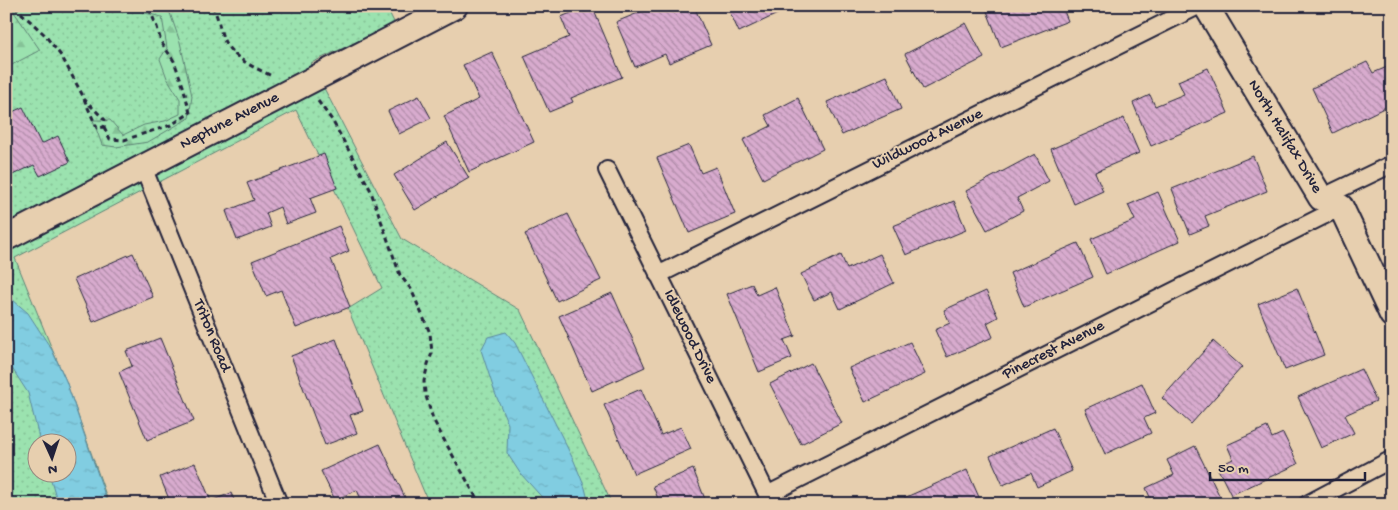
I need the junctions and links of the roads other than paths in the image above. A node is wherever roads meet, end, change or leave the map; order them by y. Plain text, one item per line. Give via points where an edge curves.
1 (455, 6) edge
2 (1198, 6) edge
3 (1206, 6) edge
4 (1392, 164) edge
5 (143, 167) junction
6 (607, 170) dead end
7 (1331, 203) junction
8 (6, 238) edge
9 (658, 274) junction
10 (1392, 315) edge
11 (1392, 460) edge
12 (769, 499) edge
13 (279, 504) edge
14 (1307, 504) edge

1 - 5 street, Neptune Avenue
2 - 9 street, Wildwood Avenue
3 - 7 street, North Halifax Drive
4 - 7 street, Pinecrest Avenue
5 - 8 street, Neptune Avenue
5 - 13 street, Triton Road
6 - 9 street, Idlewood Drive
7 - 10 street, North Halifax Drive
7 - 12 street, Pinecrest Avenue
9 - 12 street, Idlewood Drive
11 - 14 street

